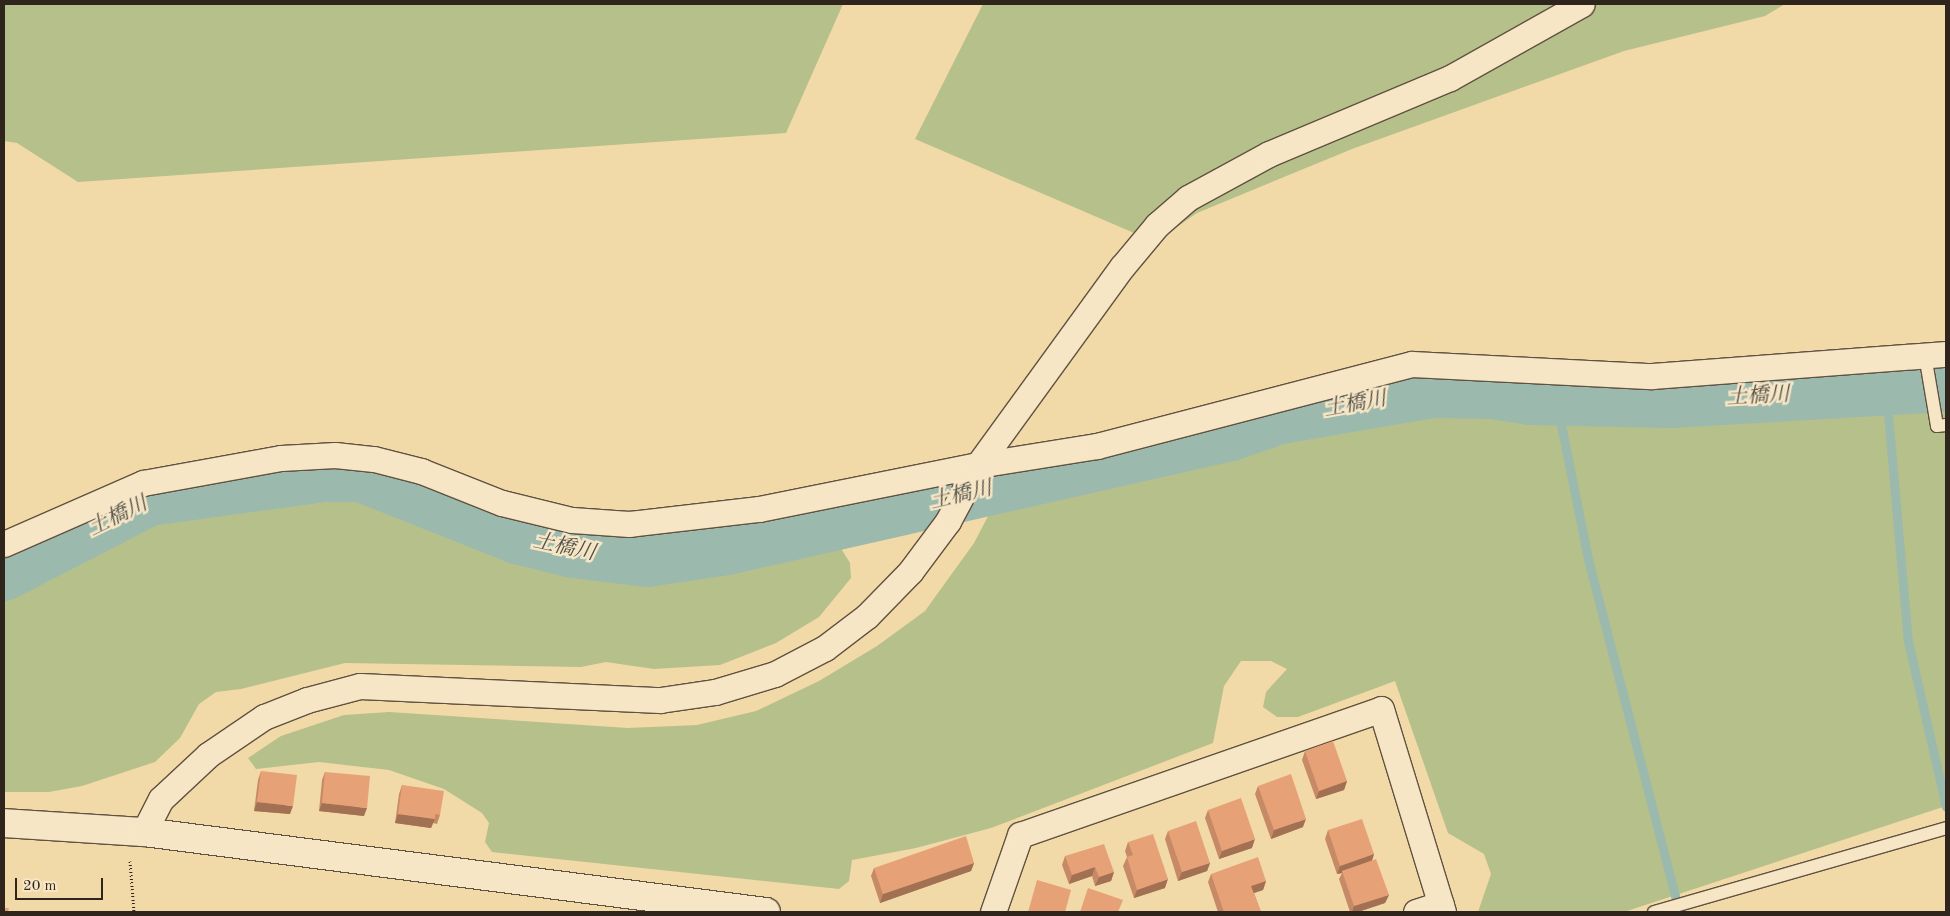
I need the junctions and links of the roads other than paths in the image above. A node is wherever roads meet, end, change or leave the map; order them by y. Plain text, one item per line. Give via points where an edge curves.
1 (1582, 4) edge
2 (1936, 355) edge
3 (1946, 425) edge
4 (978, 465) junction
5 (4, 544) edge
6 (4, 823) edge
7 (1946, 828) edge
8 (144, 832) junction
9 (1442, 908) edge
10 (766, 912) edge
11 (993, 912) edge
12 (1416, 912) edge
13 (1654, 912) edge

1 - 4 street via 1450,78 1269,154 1188,198 1157,225 1122,267
2 - 3 lane via 1937,426
2 - 4 street via 1652,376 1412,364 1097,446
4 - 5 street via 759,509 629,524 572,520 502,503 421,471 374,459 335,455 281,458 143,483
4 - 8 street via 948,521 910,572 867,616 825,648 775,674 715,692 660,700 360,686 307,700 256,722 208,755 161,800
6 - 8 street
7 - 13 lane
8 - 10 street
9 - 11 street via 1380,709 1020,835
9 - 12 street

